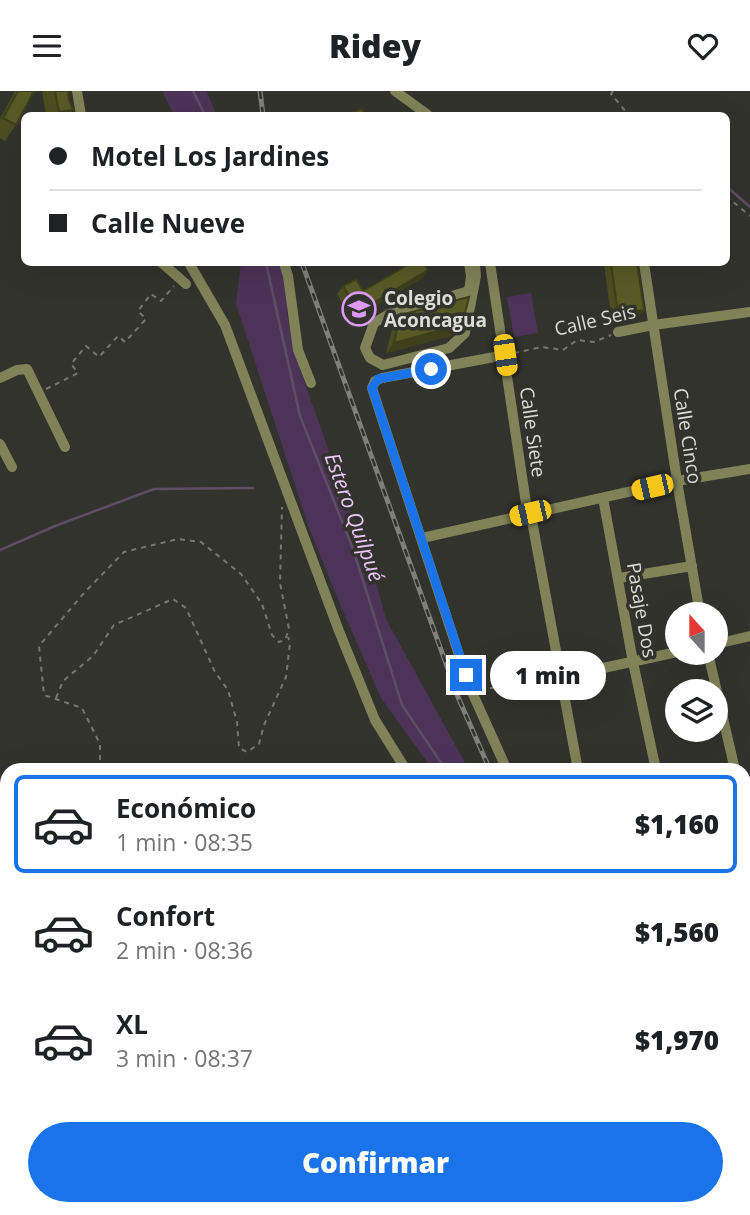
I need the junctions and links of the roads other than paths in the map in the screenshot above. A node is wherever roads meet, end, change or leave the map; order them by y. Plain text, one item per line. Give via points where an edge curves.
1 (77, 91) edge
2 (395, 91) edge
3 (80, 112) edge
4 (424, 112) edge
5 (165, 266) edge
6 (182, 266) edge
7 (191, 266) edge
8 (285, 266) edge
9 (469, 266) edge
10 (475, 266) edge
11 (490, 266) edge
12 (644, 266) edge
13 (750, 312) edge
14 (653, 325) junction
15 (618, 332) road end
16 (505, 355) junction
17 (0, 378) edge
18 (311, 383) dead end
19 (0, 444) edge
20 (65, 447) dead end
21 (12, 467) dead end
22 (750, 469) edge
23 (677, 481) junction
24 (603, 498) junction
25 (530, 513) junction
26 (422, 538) junction
27 (692, 566) junction
28 (619, 578) junction
29 (698, 602) edge
30 (750, 636) edge
31 (728, 641) edge
32 (665, 655) edge
33 (633, 662) junction
34 (711, 665) edge
35 (562, 677) junction
36 (402, 763) edge
37 (504, 763) edge
38 (577, 763) edge
39 (655, 763) edge
40 (733, 763) edge

1 - 3 street
2 - 4 street
5 - 6 street via 180,279
7 - 36 street via 225,325 339,631 375,720
8 - 18 street via 298,350
9 - 10 street via 469,291 389,314 374,323 365,348 370,358 383,365 449,348 465,333
11 - 16 street, Calle Siete
12 - 14 street, Calle Cinco
13 - 14 street, Calle Seis
14 - 15 street, Calle Seis
14 - 23 street, Calle Cinco
16 - 25 street, Calle Siete
16 - 26 street via 375,381 372,388
17 - 20 street via 27,369
19 - 21 street
22 - 23 street
23 - 24 street
23 - 27 street, Calle Cinco
24 - 25 street
24 - 28 street, Pasaje Dos
25 - 26 street
25 - 35 street, Calle Siete
26 - 37 street via 472,692
27 - 28 street
27 - 29 street, Calle Cinco
28 - 33 street, Pasaje Dos
30 - 31 street
32 - 33 street
33 - 35 street
33 - 39 street, Pasaje Dos
34 - 40 street
35 - 38 street, Calle Siete

